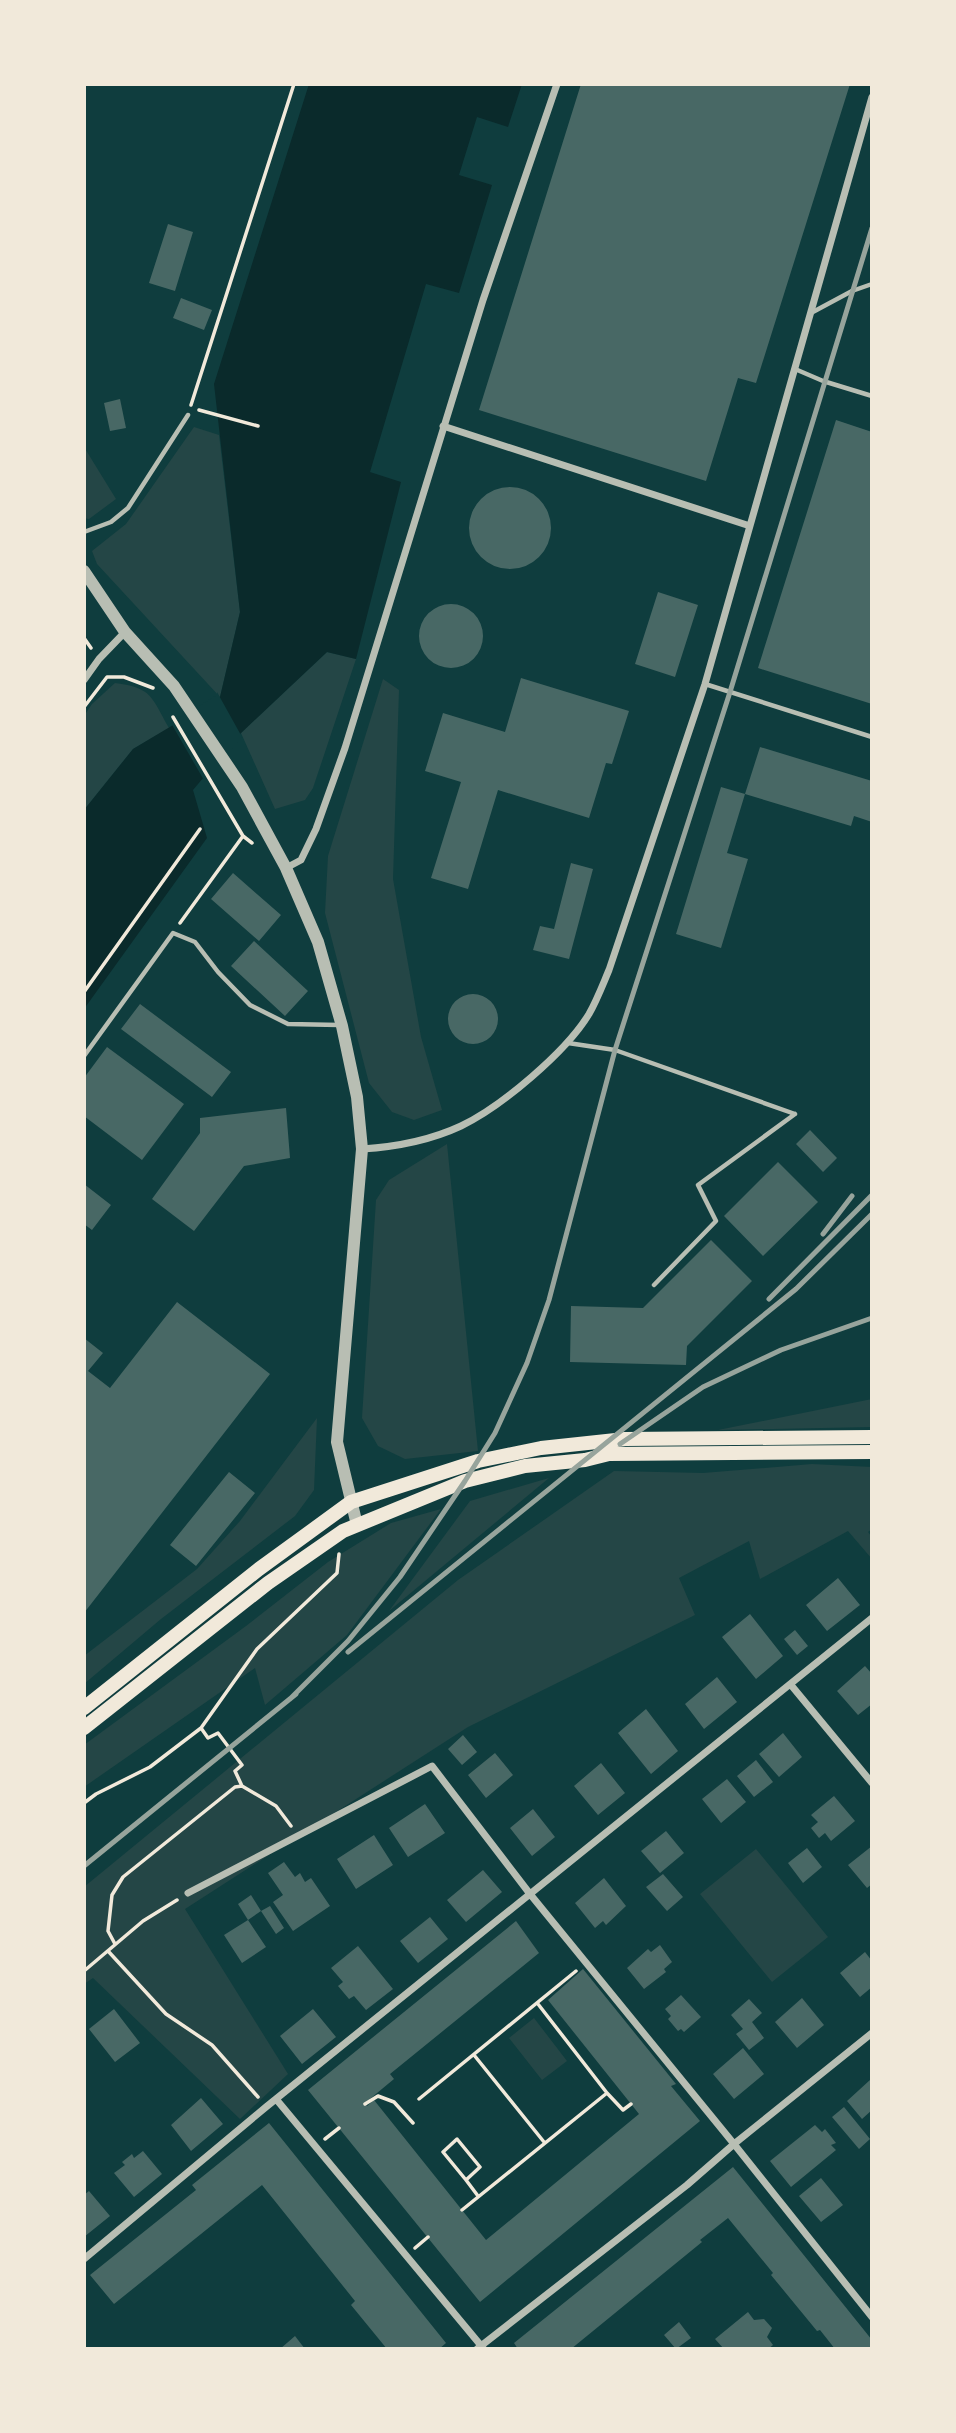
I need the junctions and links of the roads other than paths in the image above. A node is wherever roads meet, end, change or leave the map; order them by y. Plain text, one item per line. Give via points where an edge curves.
1 (557, 84) edge
2 (872, 97) edge
3 (872, 284) edge
4 (811, 313) junction
5 (795, 369) junction
6 (872, 396) edge
7 (188, 415) dead end
8 (443, 426) junction
9 (750, 526) junction
10 (84, 532) edge
11 (84, 571) edge
12 (125, 632) junction
13 (84, 680) edge
14 (705, 684) junction
15 (872, 737) edge
16 (286, 868) junction
17 (342, 1026) junction
18 (568, 1042) junction
19 (84, 1056) edge
20 (362, 1149) junction
21 (654, 1285) dead end
22 (872, 1437) edge
23 (872, 1452) edge
24 (351, 1502) junction
25 (357, 1524) junction
26 (872, 1618) edge
27 (791, 1685) junction
28 (84, 1708) edge
29 (84, 1728) edge
30 (872, 1783) edge
31 (188, 1893) road end
32 (530, 1894) junction
33 (872, 2033) edge
34 (276, 2099) junction
35 (734, 2144) junction
36 (84, 2259) edge
37 (872, 2317) edge
38 (481, 2348) edge

1 - 8 street
2 - 4 street
3 - 4 lane
4 - 5 street
5 - 6 lane
5 - 9 street
7 - 10 lane via 128,508 111,522
8 - 9 street
8 - 16 street via 345,748 301,860
9 - 14 street
11 - 12 street
12 - 13 street
12 - 16 street via 174,686 248,797
14 - 15 lane
14 - 18 street via 609,970 589,1014
16 - 17 street via 318,942
17 - 19 lane via 288,1024 250,1005 195,942 173,933
17 - 20 street
18 - 20 street via 534,1075 461,1126 414,1141
18 - 21 lane via 615,1050 796,1114 698,1185 716,1221
20 - 24 street via 337,1442
22 - 24 main road via 625,1439 541,1448 478,1461
23 - 25 main road via 609,1454 525,1466 466,1481
24 - 25 street
24 - 28 main road
25 - 29 main road via 268,1583
26 - 27 street
27 - 30 street
27 - 32 street
31 - 32 street via 432,1766
32 - 34 street
32 - 35 street
33 - 35 street
34 - 36 street
34 - 38 street
35 - 37 street
35 - 38 street

